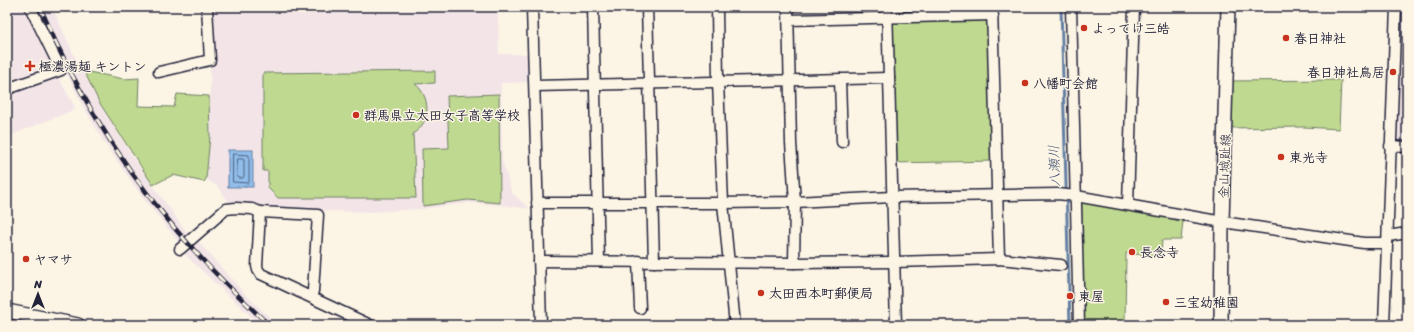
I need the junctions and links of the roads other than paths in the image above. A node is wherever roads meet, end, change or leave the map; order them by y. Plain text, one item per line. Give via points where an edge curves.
1 (30, 7) edge
2 (207, 7) edge
3 (532, 7) edge
4 (594, 7) edge
5 (647, 7) edge
6 (717, 7) edge
7 (788, 7) edge
8 (887, 7) edge
9 (1071, 7) edge
10 (1134, 7) edge
11 (1228, 7) edge
12 (1396, 7) edge
13 (993, 11) edge
14 (887, 18) junction
15 (789, 20) junction
16 (159, 72) dead end
17 (888, 78) junction
18 (840, 79) junction
19 (790, 80) junction
20 (718, 82) junction
21 (649, 83) junction
22 (595, 84) junction
23 (535, 86) junction
24 (7, 89) edge
25 (842, 142) dead end
26 (1390, 146) junction
27 (1407, 147) edge
28 (998, 195) junction
29 (1076, 196) junction
30 (892, 197) junction
31 (795, 202) junction
32 (537, 203) junction
33 (598, 203) junction
34 (652, 203) junction
35 (723, 203) junction
36 (1128, 205) junction
37 (260, 212) junction
38 (1222, 222) junction
39 (1407, 234) edge
40 (1387, 239) junction
41 (180, 248) dead end
42 (999, 259) junction
43 (539, 261) junction
44 (599, 261) junction
45 (638, 262) junction
46 (654, 262) junction
47 (728, 262) junction
48 (894, 262) junction
49 (794, 263) junction
50 (1061, 265) dead end
51 (311, 297) junction
52 (640, 308) dead end
53 (7, 311) edge
54 (78, 325) edge
55 (370, 325) edge
56 (541, 325) edge
57 (735, 325) edge
58 (896, 325) edge
59 (1079, 325) edge
60 (1221, 325) edge
61 (1384, 325) edge

1 - 24 street via 61,70
2 - 16 street via 210,60
3 - 23 street
4 - 22 street
5 - 21 street
6 - 20 street
7 - 15 street
8 - 14 street
9 - 29 street
10 - 36 street
11 - 38 main road, 金山城趾線
12 - 26 street
13 - 14 street
13 - 28 street
14 - 15 street
14 - 17 street
15 - 19 street
17 - 18 street
17 - 30 street
18 - 19 street
18 - 25 street
19 - 20 street
19 - 31 street
20 - 21 street
20 - 35 street
21 - 22 street
21 - 34 street
22 - 23 street
22 - 33 street
23 - 32 street
26 - 27 street
26 - 40 street
28 - 29 street
28 - 30 street
28 - 42 street
29 - 36 street
29 - 59 street
30 - 31 street
30 - 48 street
31 - 35 street
31 - 49 street
32 - 33 street
32 - 43 street
33 - 34 street
33 - 44 street
34 - 35 street
34 - 46 street
35 - 47 street
36 - 38 street
37 - 41 street via 252,209 226,209
37 - 51 street via 258,270 261,274
37 - 51 street via 318,215
38 - 40 street via 1364,243
38 - 60 main road, 金山城趾線
39 - 40 street
40 - 61 street
42 - 48 street
42 - 50 street
43 - 44 street
43 - 56 street
44 - 45 street
45 - 46 street
45 - 52 street
46 - 47 street
47 - 49 street
47 - 57 street
48 - 49 street
48 - 58 street
51 - 55 street
53 - 54 main road

